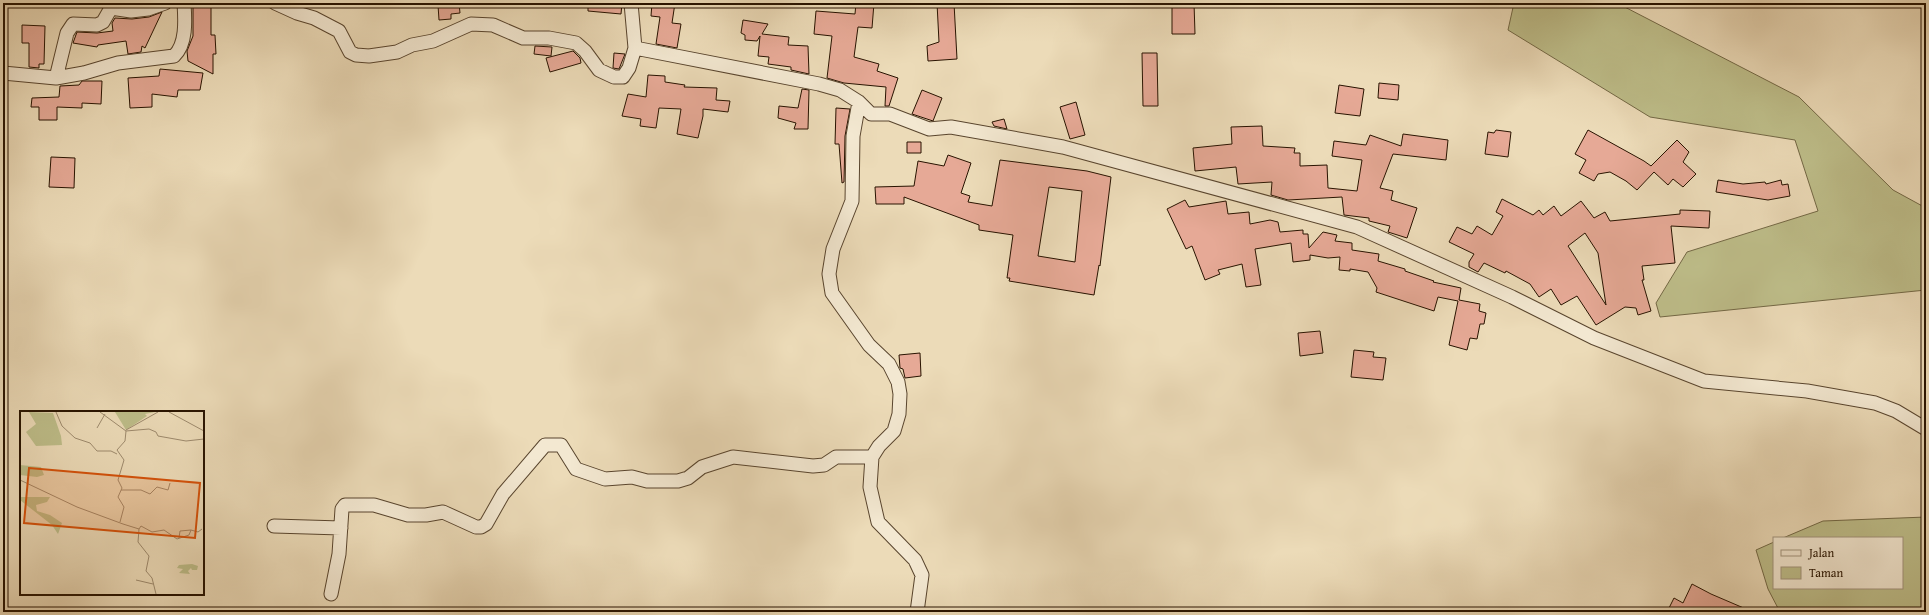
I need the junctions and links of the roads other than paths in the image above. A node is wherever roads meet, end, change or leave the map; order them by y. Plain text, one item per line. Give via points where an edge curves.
1 (165, 3) edge
2 (184, 3) edge
3 (275, 3) edge
4 (631, 3) edge
5 (635, 48) junction
6 (3, 73) edge
7 (56, 78) junction
8 (859, 102) junction
9 (1926, 430) edge
10 (872, 457) junction
11 (274, 526) dead end
12 (341, 528) junction
13 (331, 594) dead end
14 (917, 612) edge

1 - 7 street via 131,11 111,8 103,22 97,25 73,24 67,33
2 - 7 street via 183,36 174,56 118,63
3 - 5 street via 339,30 350,52 356,55 397,52 412,45 433,41 471,24 493,25 523,38 550,38 576,44 585,51 599,70 614,77 623,77 629,68
4 - 5 street
5 - 8 street via 819,84 840,90
6 - 7 street
8 - 9 street via 871,114 890,114 929,129 951,127 1063,147 1357,226 1512,297 1594,338 1704,381 1807,391 1875,403 1896,411
8 - 10 street via 853,136 852,201 833,249 829,274 832,293 870,345 889,364 898,382 899,414 894,431
10 - 12 street via 836,457 824,465 816,466 733,458 702,467 683,480 655,482 632,477 606,479 578,470 571,465 563,447 549,444 541,448 504,494 483,527 476,527 444,512 408,515 374,506 349,504 342,509
10 - 14 street via 870,488 878,522 915,560 922,575
11 - 12 street
12 - 13 street

